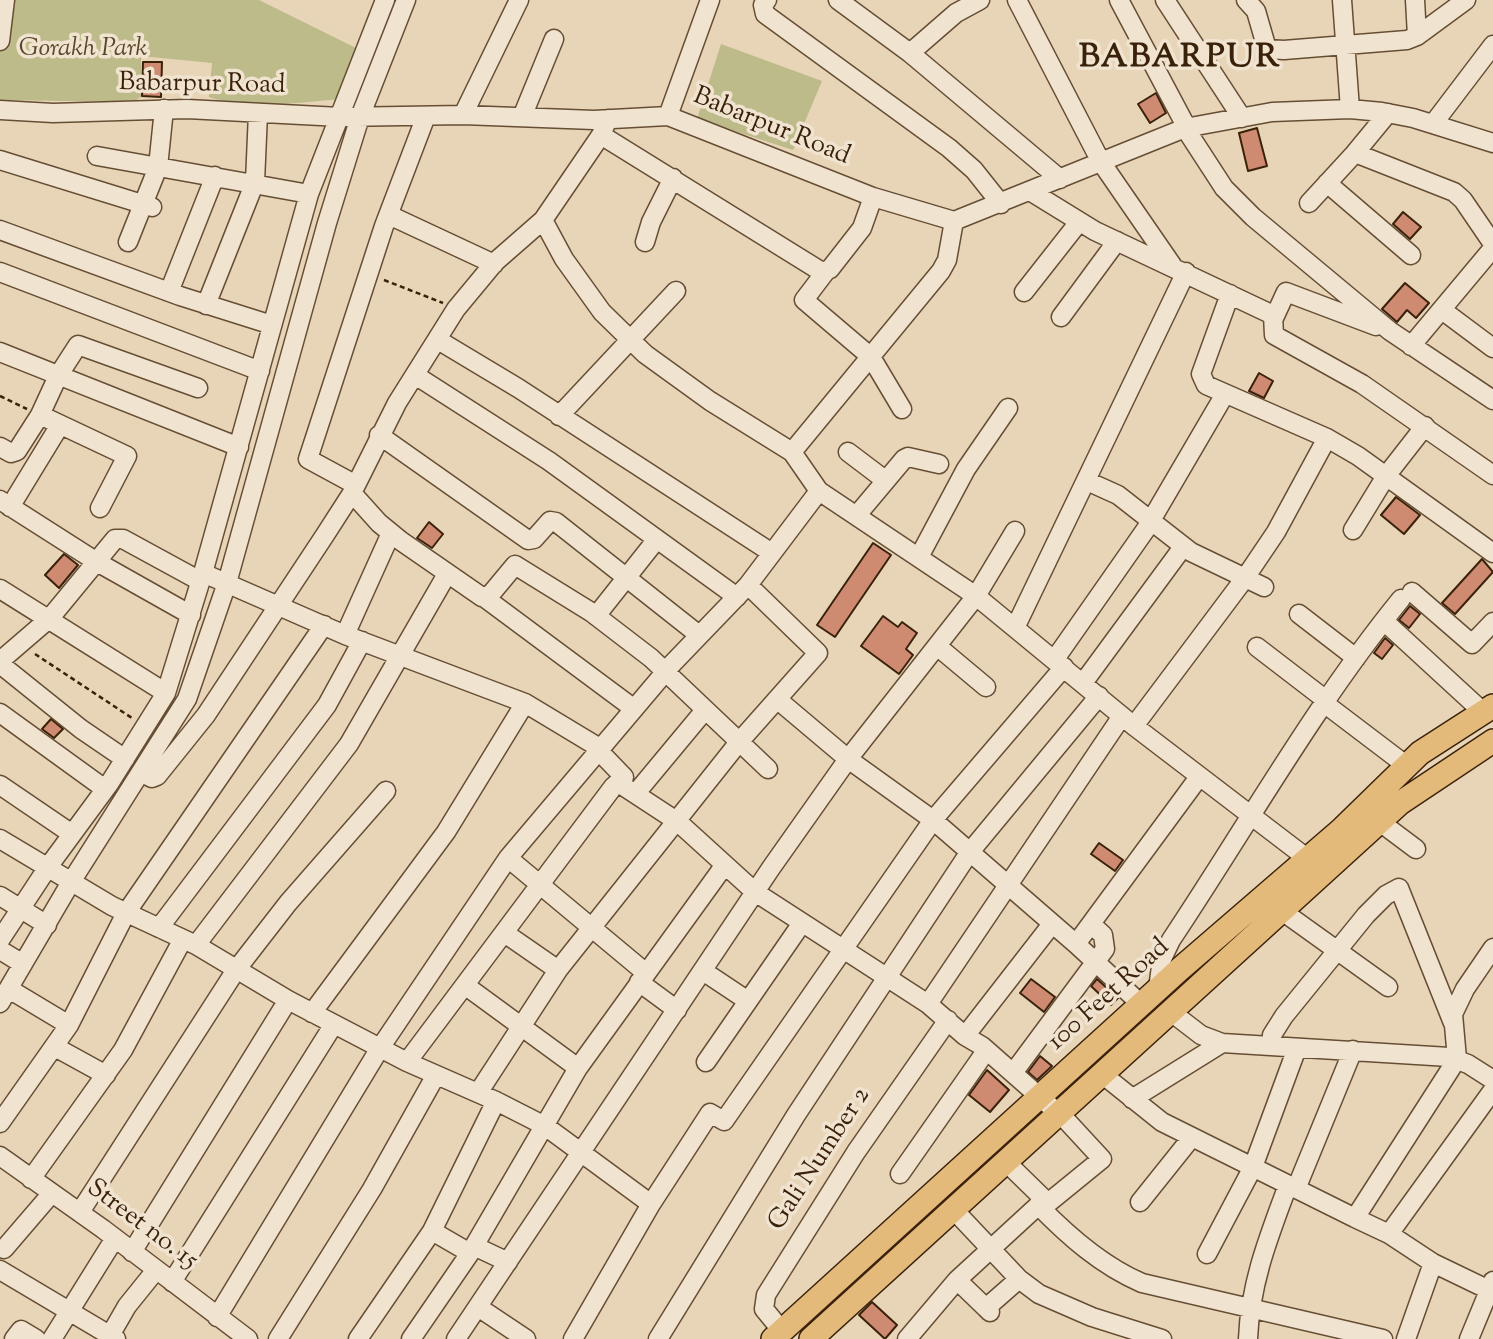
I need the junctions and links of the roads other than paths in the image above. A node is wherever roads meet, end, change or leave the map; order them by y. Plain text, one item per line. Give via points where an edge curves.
1 (5, 0) edge
2 (386, 0) edge
3 (406, 0) edge
4 (519, 0) edge
5 (710, 0) edge
6 (767, 0) edge
7 (838, 0) edge
8 (980, 0) edge
9 (1017, 0) edge
10 (1119, 0) edge
11 (1165, 0) edge
12 (1246, 0) edge
13 (1342, 0) edge
14 (1415, 0) edge
15 (1466, 0) edge
16 (1, 31) edge
17 (1417, 36) junction
18 (554, 39) dead end
19 (1348, 44) junction
20 (1493, 45) edge
21 (910, 54) junction
22 (164, 109) junction
23 (1350, 109) junction
24 (0, 110) edge
25 (258, 113) junction
26 (1388, 113) junction
27 (463, 115) junction
28 (426, 116) junction
29 (668, 116) junction
30 (340, 117) junction
31 (360, 117) junction
32 (522, 117) junction
33 (1242, 118) junction
34 (1433, 124) junction
35 (605, 127) junction
36 (1186, 128) junction
37 (1493, 143) edge
38 (1355, 153) junction
39 (97, 156) dead end
40 (0, 160) edge
41 (1101, 162) junction
42 (158, 167) junction
43 (215, 176) junction
44 (673, 178) junction
45 (1060, 179) junction
46 (255, 182) junction
47 (1327, 183) junction
48 (1030, 191) junction
49 (309, 194) junction
50 (873, 197) junction
51 (1309, 203) dead end
52 (1001, 204) junction
53 (148, 206) junction
54 (388, 215) junction
55 (543, 220) junction
56 (954, 221) junction
57 (1079, 222) junction
58 (0, 230) edge
59 (1117, 241) junction
60 (128, 242) dead end
61 (645, 242) dead end
62 (1493, 246) edge
63 (1411, 255) dead end
64 (494, 264) junction
65 (1179, 268) junction
66 (826, 271) junction
67 (0, 272) edge
68 (676, 291) dead end
69 (169, 292) junction
70 (1024, 292) dead end
71 (1230, 293) junction
72 (206, 305) junction
73 (1442, 310) junction
74 (1061, 317) dead end
75 (1274, 318) junction
76 (272, 325) junction
77 (1390, 331) junction
78 (438, 340) junction
79 (629, 340) junction
80 (1411, 346) junction
81 (1493, 348) edge
82 (0, 352) edge
83 (870, 357) junction
84 (260, 371) junction
85 (415, 375) junction
86 (58, 376) junction
87 (198, 388) dead end
88 (1225, 394) junction
89 (1493, 400) edge
90 (1008, 408) dead end
91 (902, 409) dead end
92 (40, 415) junction
93 (559, 415) junction
94 (60, 425) junction
95 (1425, 426) junction
96 (379, 435) junction
97 (1327, 438) junction
98 (0, 447) edge
99 (239, 447) junction
100 (792, 452) junction
101 (848, 452) dead end
102 (939, 464) dead end
103 (1493, 475) edge
104 (1387, 476) junction
105 (884, 480) junction
106 (1087, 481) junction
107 (354, 489) junction
108 (819, 491) junction
109 (5, 503) edge
110 (100, 508) dead end
111 (857, 515) junction
112 (1151, 520) junction
113 (385, 528) junction
114 (1353, 530) dead end
115 (1015, 531) dead end
116 (657, 539) junction
117 (1183, 547) junction
118 (772, 553) junction
119 (1493, 553) edge
120 (919, 557) junction
121 (97, 562) junction
122 (447, 574) junction
123 (202, 577) junction
124 (627, 577) junction
125 (1245, 578) junction
126 (226, 583) junction
127 (1264, 587) dead end
128 (0, 589) edge
129 (742, 591) junction
130 (976, 596) junction
131 (485, 598) junction
132 (278, 604) junction
133 (1299, 614) dead end
134 (191, 615) junction
135 (596, 616) junction
136 (50, 618) junction
137 (1384, 621) junction
138 (1493, 622) edge
139 (324, 625) junction
140 (1015, 628) junction
141 (699, 635) junction
142 (354, 638) junction
143 (937, 646) junction
144 (1256, 647) dead end
145 (6, 652) edge
146 (400, 654) junction
147 (1356, 658) junction
148 (1059, 663) junction
149 (666, 671) junction
150 (1083, 683) junction
151 (986, 687) dead end
152 (166, 693) junction
153 (1099, 696) junction
154 (778, 701) junction
155 (1325, 701) junction
156 (525, 703) junction
157 (633, 708) junction
158 (1488, 709) edge
159 (705, 710) junction
160 (0, 713) edge
161 (1128, 721) junction
162 (1493, 741) edge
163 (738, 742) junction
164 (598, 748) junction
165 (125, 759) junction
166 (848, 759) junction
167 (1406, 766) junction
168 (768, 769) dead end
169 (142, 773) junction
170 (1199, 777) junction
171 (0, 785) edge
172 (628, 788) junction
173 (105, 789) junction
174 (386, 791) dead end
175 (1249, 814) junction
176 (933, 820) junction
177 (678, 822) junction
178 (1380, 822) junction
179 (72, 834) junction
180 (0, 839) edge
181 (1416, 849) dead end
182 (969, 853) junction
183 (508, 858) junction
184 (1308, 859) junction
185 (724, 866) junction
186 (48, 867) junction
187 (71, 883) junction
188 (1006, 884) junction
189 (541, 886) junction
190 (755, 891) junction
191 (0, 897) edge
192 (21, 909) junction
193 (1282, 911) junction
194 (126, 913) junction
195 (802, 923) junction
196 (1052, 924) junction
197 (1091, 924) junction
198 (47, 925) junction
199 (159, 928) junction
200 (592, 928) junction
201 (506, 934) junction
202 (0, 940) edge
203 (189, 942) junction
204 (1076, 944) junction
205 (1493, 948) edge
206 (842, 949) junction
207 (0, 950) edge
208 (1336, 952) junction
209 (1096, 963) junction
210 (23, 964) junction
211 (236, 970) junction
212 (558, 970) junction
213 (703, 971) junction
214 (643, 978) junction
215 (886, 978) junction
216 (466, 986) junction
217 (1388, 987) dead end
218 (1158, 989) junction
219 (5, 996) edge
220 (288, 1000) junction
221 (748, 1001) junction
222 (928, 1004) junction
223 (1141, 1004) junction
224 (677, 1010) junction
225 (1171, 1012) junction
226 (312, 1013) junction
227 (948, 1020) junction
228 (1453, 1023) junction
229 (334, 1024) junction
230 (520, 1024) junction
231 (69, 1025) junction
232 (965, 1036) junction
233 (1222, 1043) junction
234 (1271, 1046) junction
235 (55, 1047) junction
236 (380, 1048) junction
237 (1297, 1048) junction
238 (1353, 1050) junction
239 (986, 1051) junction
240 (1457, 1059) junction
241 (407, 1062) junction
242 (706, 1062) dead end
243 (578, 1068) junction
244 (1013, 1073) junction
245 (1102, 1074) junction
246 (106, 1075) junction
247 (436, 1075) junction
248 (1491, 1077) edge
249 (478, 1093) junction
250 (1039, 1098) junction
251 (1132, 1099) junction
252 (496, 1101) junction
253 (1058, 1113) junction
254 (0, 1123) edge
255 (545, 1126) junction
256 (1192, 1137) junction
257 (582, 1154) junction
258 (0, 1156) edge
259 (1006, 1162) junction
260 (1253, 1167) junction
261 (900, 1174) dead end
262 (31, 1178) junction
263 (1292, 1187) junction
264 (52, 1193) junction
265 (1041, 1202) junction
266 (1140, 1202) dead end
267 (651, 1204) junction
268 (954, 1210) junction
269 (80, 1212) junction
270 (1355, 1218) junction
271 (432, 1231) junction
272 (1389, 1234) junction
273 (115, 1238) junction
274 (992, 1248) junction
275 (4, 1249) dead end
276 (472, 1249) junction
277 (132, 1252) junction
278 (1207, 1254) dead end
279 (508, 1262) junction
280 (1433, 1263) junction
281 (0, 1270) edge
282 (156, 1270) junction
283 (1019, 1279) junction
284 (957, 1280) junction
285 (172, 1282) junction
286 (1491, 1288) edge
287 (478, 1307) junction
288 (1249, 1307) junction
289 (68, 1312) junction
290 (217, 1317) junction
291 (778, 1335) edge
292 (111, 1338) edge
293 (14, 1339) edge
294 (36, 1339) edge
295 (52, 1339) edge
296 (248, 1339) edge
297 (278, 1339) edge
298 (358, 1339) edge
299 (411, 1339) edge
300 (456, 1339) edge
301 (526, 1339) edge
302 (573, 1339) edge
303 (658, 1339) edge
304 (811, 1339) edge
305 (907, 1339) edge
306 (1162, 1339) edge
307 (1248, 1339) edge
308 (1383, 1339) edge
309 (1406, 1339) edge
310 (1469, 1339) edge

1 - 16 street
2 - 30 street
3 - 31 street
4 - 27 street
5 - 29 street
6 - 52 street via 765,14 949,148
7 - 21 street
8 - 21 street via 956,13
9 - 41 street
10 - 36 street
11 - 33 street
12 - 19 street via 1255,11 1267,49
13 - 19 street
14 - 17 street
15 - 17 street
17 - 19 street
18 - 32 street
19 - 23 street
20 - 34 street
21 - 45 street
22 - 24 street, Babarpur Road
22 - 25 street, Babarpur Road
22 - 42 street
23 - 26 street
23 - 33 street
25 - 30 street, Babarpur Road
25 - 46 street
26 - 34 street
26 - 38 street
27 - 28 street, Babarpur Road
27 - 32 street, Babarpur Road
28 - 31 street, Babarpur Road
28 - 54 street
29 - 35 street, Babarpur Road
29 - 50 street, Babarpur Road
30 - 31 street, Babarpur Road
30 - 49 street
31 - 126 street
32 - 35 street, Babarpur Road
33 - 36 street
34 - 37 street
35 - 44 street
35 - 55 street
36 - 41 street
36 - 77 street via 1200,155 1240,205
38 - 47 street
38 - 62 street via 1446,187 1463,200
39 - 42 street
40 - 53 street
41 - 45 street
41 - 65 street
42 - 43 street
42 - 53 street
43 - 46 street
43 - 69 street
44 - 61 street
44 - 66 street
45 - 48 street
46 - 49 street
46 - 72 street
47 - 51 street
47 - 63 street
48 - 52 street
48 - 57 street
49 - 76 street
50 - 56 street, Babarpur Road
50 - 66 street via 862,228
52 - 56 street
53 - 60 street
54 - 64 street
54 - 107 street via 307,459
55 - 64 street
55 - 79 street via 579,280
56 - 83 street via 945,265
57 - 59 street
57 - 70 street
58 - 69 street
59 - 65 street
59 - 74 street
62 - 73 street
64 - 78 street via 456,309
65 - 71 street
65 - 106 street
66 - 83 street via 804,300
67 - 84 street
68 - 79 street
69 - 72 street
71 - 75 street
71 - 88 street via 1201,374 1206,385
72 - 76 street
73 - 80 street
73 - 81 street
75 - 77 street via 1286,292
75 - 95 street via 1274,335 1351,377
76 - 84 street
77 - 80 street
78 - 85 street
78 - 93 street
79 - 93 street
79 - 100 street via 701,395
80 - 89 street
82 - 86 street
83 - 91 street
83 - 100 street
84 - 99 street
85 - 96 street
85 - 116 street via 513,437
86 - 87 street via 78,345
86 - 92 street
86 - 99 street
88 - 97 street
88 - 112 street
90 - 120 street via 971,460
92 - 94 street
92 - 98 street via 17,451
93 - 118 street
94 - 109 street
94 - 110 street via 127,456
95 - 103 street
95 - 104 street
96 - 107 street
96 - 124 street via 524,538 534,539 548,522 556,522
97 - 104 street
97 - 125 street via 1276,532
99 - 123 street
100 - 108 street
101 - 105 street
102 - 105 street via 908,457
104 - 114 street
104 - 119 street
105 - 111 street
106 - 112 street via 1118,495
106 - 140 street
107 - 113 street
107 - 132 street
108 - 111 street
108 - 118 street
109 - 121 street
111 - 120 street
112 - 117 street
112 - 148 street
113 - 122 street
113 - 142 street
115 - 130 street
116 - 124 street
116 - 129 street
117 - 125 street
117 - 150 street
118 - 129 street
120 - 130 street
121 - 123 street via 119,538
121 - 134 street
121 - 136 street
122 - 131 street
122 - 146 street
123 - 126 street
123 - 134 street
124 - 135 street
124 - 141 street
125 - 127 street
125 - 161 street
126 - 132 street
126 - 169 street via 187,699
128 - 136 street
129 - 141 street
129 - 154 street via 818,653
130 - 140 street
130 - 143 street
131 - 135 street via 517,564
131 - 157 street
132 - 139 street
132 - 169 street via 235,673 171,760 155,778
133 - 147 street
134 - 152 street
135 - 149 street
136 - 145 street
136 - 152 street
137 - 138 street via 1407,596 1472,644
137 - 147 street
137 - 158 street
139 - 142 street
139 - 194 street
140 - 148 street
141 - 149 street
142 - 146 street
142 - 199 street via 327,705
143 - 151 street
143 - 166 street
144 - 155 street
145 - 165 street via 81,729
146 - 156 street
146 - 203 street via 349,744
147 - 155 street
148 - 150 street
148 - 176 street
149 - 157 street
149 - 159 street
150 - 153 street
152 - 165 street
153 - 161 street
153 - 182 street
154 - 163 street
154 - 166 street
155 - 167 street
155 - 175 street
156 - 164 street
156 - 226 street via 446,832
157 - 164 street
158 - 167 main road, 100 Feet Road
159 - 163 street
159 - 172 street
160 - 173 street
161 - 170 street
161 - 188 street
162 - 178 main road, 100 Feet Road via 1400,803
163 - 168 street
163 - 177 street
164 - 172 street
164 - 183 street
165 - 173 street
166 - 176 street
166 - 190 street
167 - 184 main road, 100 Feet Road
169 - 187 street
170 - 175 street
170 - 197 street
171 - 179 street
172 - 177 street
172 - 189 street via 613,787
173 - 179 street
174 - 211 street
175 - 184 street
175 - 218 street via 1171,940 1162,959
176 - 182 street
176 - 206 street
177 - 185 street
177 - 200 street
178 - 181 street
178 - 193 main road, 100 Feet Road
179 - 186 street
180 - 186 street
182 - 188 street
182 - 215 street
183 - 189 street
183 - 236 street
184 - 218 main road, 100 Feet Road
185 - 190 street
185 - 214 street
186 - 187 street
186 - 192 street
187 - 194 street
187 - 198 street
188 - 196 street
188 - 222 street
189 - 200 street
189 - 201 street
190 - 195 street
190 - 213 street
191 - 192 street
192 - 198 street
192 - 202 street
193 - 208 street
193 - 225 main road, 100 Feet Road
194 - 199 street
194 - 231 street
195 - 206 street
195 - 221 street
196 - 204 street
196 - 232 street
197 - 204 street
197 - 209 street via 1106,943
198 - 210 street
199 - 203 street
200 - 212 street
200 - 214 street
201 - 212 street
201 - 216 street
203 - 211 street
203 - 246 street
204 - 209 street
205 - 228 street via 1457,1003
206 - 215 street
206 - 267 street via 724,1121 710,1113
207 - 210 street
208 - 217 street
208 - 228 street via 1366,915 1399,888
208 - 234 street via 1277,1026
209 - 223 street
209 - 244 street
210 - 219 street
211 - 220 street
211 - 269 street
212 - 230 street
213 - 221 street
213 - 224 street
214 - 224 street
214 - 243 street
215 - 222 street
215 - 303 street
216 - 230 street
216 - 241 street
218 - 223 main road, 100 Feet Road
219 - 231 street
220 - 226 street
220 - 277 street
221 - 242 street
222 - 227 street
223 - 250 main road, 100 Feet Road
224 - 257 street
225 - 233 street via 1201,1035
225 - 245 main road, 100 Feet Road
226 - 229 street
227 - 232 street
227 - 291 street, Gali Number 2 via 810,1222 766,1295 764,1309
228 - 240 street
229 - 236 street
229 - 285 street
230 - 243 street
230 - 249 street
231 - 235 street
232 - 239 street
233 - 234 street
233 - 251 street
234 - 237 street
235 - 246 street
235 - 254 street
236 - 241 street
236 - 290 street
237 - 238 street
237 - 260 street
238 - 240 street
238 - 263 street
239 - 244 street
239 - 261 street
240 - 248 street
240 - 270 street
241 - 247 street
243 - 255 street
244 - 250 street
245 - 251 street
245 - 253 main road, 100 Feet Road
246 - 262 street
247 - 249 street
247 - 297 street via 372,1189
248 - 272 street
249 - 252 street
250 - 253 street
250 - 291 main road, 100 Feet Road
251 - 256 street
252 - 255 street
252 - 271 street
253 - 259 main road, 100 Feet Road
253 - 265 street via 1102,1159 1048,1203
255 - 257 street
255 - 276 street
256 - 260 street
256 - 266 street
257 - 267 street
257 - 279 street
258 - 262 street, Street no. 15
259 - 265 street
259 - 268 main road, 100 Feet Road
260 - 263 street
260 - 278 street
262 - 264 street, Street no. 15
263 - 270 street
263 - 288 street via 1259,1262
264 - 269 street, Street no. 15
264 - 275 street
265 - 274 street
265 - 288 street via 1073,1238 1124,1275 1184,1295
267 - 302 street
268 - 274 street
268 - 304 main road, 100 Feet Road
269 - 273 street, Street no. 15
270 - 272 street
271 - 276 street
271 - 298 street
272 - 280 street
273 - 277 street, Street no. 15
273 - 289 street
274 - 283 street
274 - 284 street
276 - 279 street
276 - 299 street
277 - 282 street, Street no. 15
279 - 287 street
280 - 286 street
280 - 309 street
281 - 289 street
282 - 285 street, Street no. 15
282 - 292 street via 127,1306
283 - 284 street via 988,1310
283 - 306 street via 1062,1305
284 - 305 street
285 - 290 street, Street no. 15
286 - 310 street
287 - 300 street
287 - 301 street
288 - 307 street
288 - 308 street
289 - 292 street
289 - 295 street
290 - 296 street, Street no. 15
293 - 294 street via 21,1330

